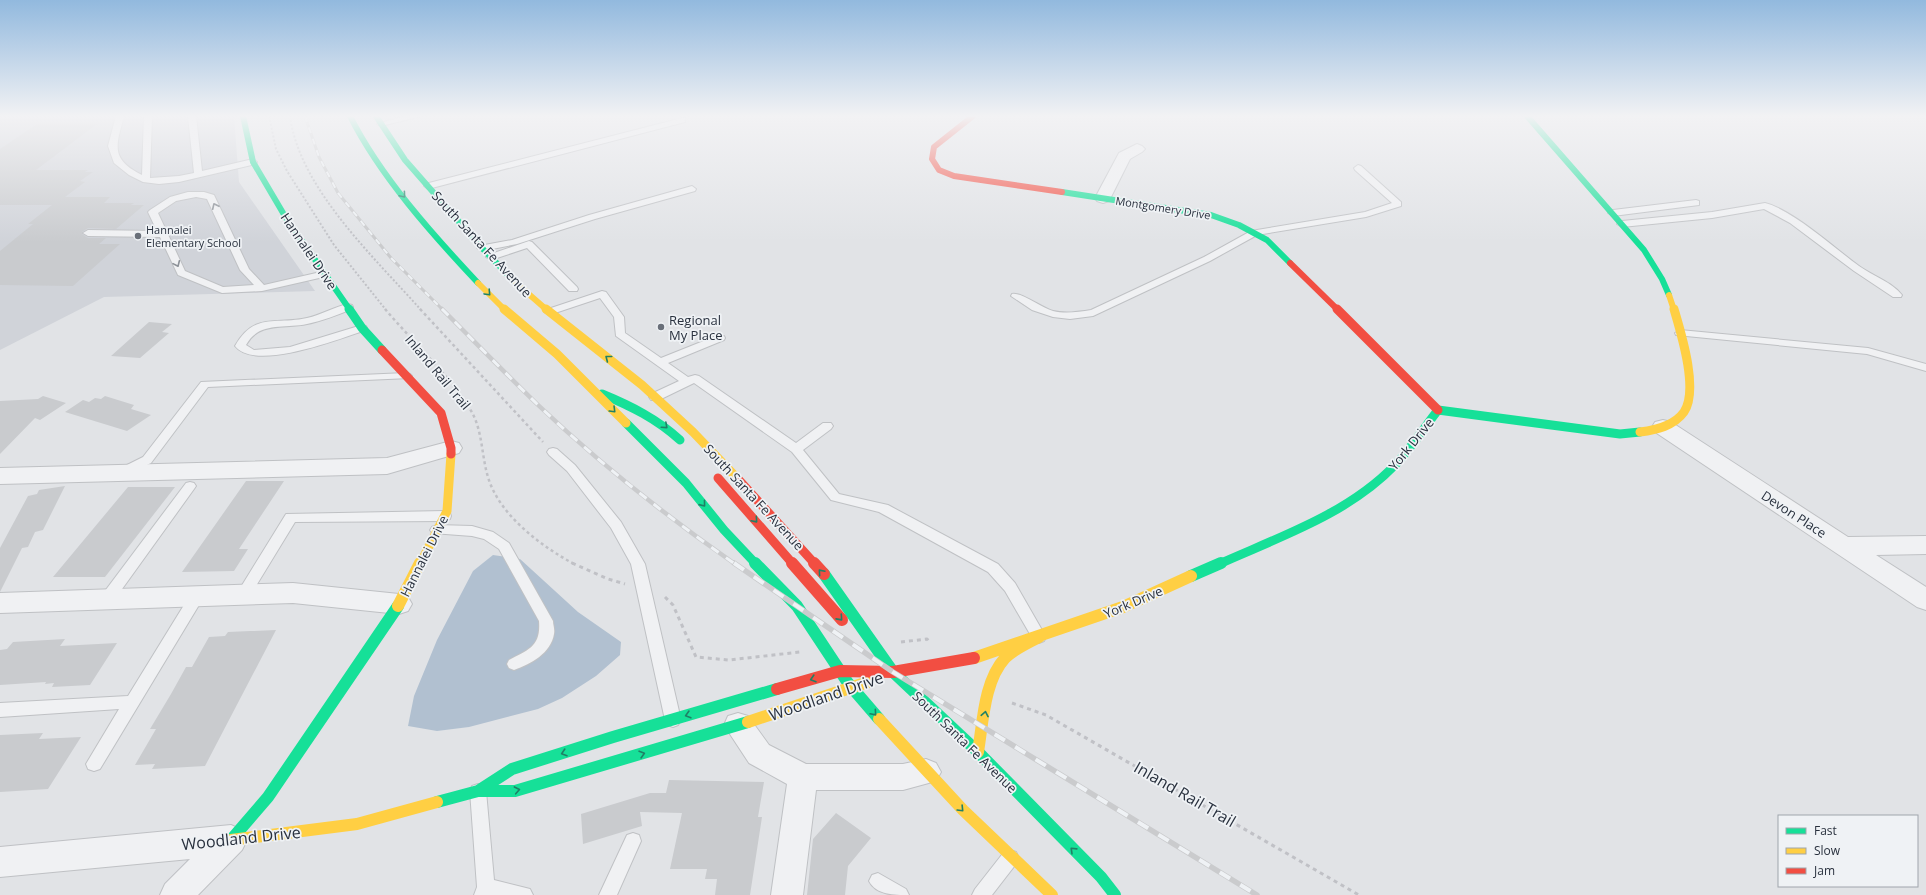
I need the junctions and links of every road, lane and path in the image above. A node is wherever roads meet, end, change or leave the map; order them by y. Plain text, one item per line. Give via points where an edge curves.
1 (116, 158) edge
2 (147, 158) edge
3 (196, 158) edge
4 (252, 158) edge
5 (280, 158) edge
6 (303, 158) edge
7 (373, 158) edge
8 (404, 158) edge
9 (537, 158) edge
10 (932, 158) edge
11 (1123, 158) edge
12 (1564, 158) edge
13 (253, 162) junction
14 (1358, 168) dead end
15 (198, 175) junction
16 (146, 180) junction
17 (428, 186) junction
18 (692, 189) dead end
19 (1103, 198) junction
20 (1696, 203) dead end
21 (1612, 213) junction
22 (1622, 224) junction
23 (88, 233) dead end
24 (1254, 233) junction
25 (164, 234) junction
26 (482, 248) junction
27 (491, 257) junction
28 (325, 274) junction
29 (262, 288) junction
30 (573, 288) dead end
31 (1016, 296) dead end
32 (1897, 296) dead end
33 (348, 308) junction
34 (549, 312) junction
35 (362, 328) junction
36 (1680, 333) junction
37 (720, 338) dead end
38 (660, 363) junction
39 (1926, 368) edge
40 (406, 376) junction
41 (687, 382) junction
42 (593, 390) junction
43 (655, 396) junction
44 (1438, 410) junction
45 (826, 426) dead end
46 (1662, 428) junction
47 (684, 444) dead end
48 (451, 448) junction
49 (796, 449) junction
50 (553, 452) joint
51 (712, 470) dead end
52 (122, 473) junction
53 (0, 476) edge
54 (190, 486) dead end
55 (445, 516) junction
56 (437, 530) junction
57 (1926, 545) edge
58 (1844, 546) junction
59 (644, 588) junction
60 (243, 595) junction
61 (197, 596) junction
62 (107, 599) junction
63 (1926, 600) edge
64 (0, 603) edge
65 (399, 604) junction
66 (847, 625) dead end
67 (856, 636) dead end
68 (1039, 637) junction
69 (764, 656) dead end
70 (514, 664) dead end
71 (840, 671) junction
72 (893, 672) junction
73 (853, 688) junction
74 (132, 702) junction
75 (1007, 702) dead end
76 (0, 710) edge
77 (673, 720) junction
78 (738, 726) junction
79 (978, 752) junction
80 (94, 764) dead end
81 (926, 772) junction
82 (803, 777) junction
83 (478, 791) junction
84 (231, 840) junction
85 (633, 841) dead end
86 (1010, 858) junction
87 (0, 862) edge
88 (878, 881) dead end
89 (485, 891) edge
90 (176, 895) edge
91 (524, 895) edge
92 (608, 895) edge
93 (787, 895) edge
94 (900, 895) edge
95 (981, 895) edge
96 (1052, 895) edge
97 (1115, 895) edge
98 (1359, 895) edge

1 - 16 lane via 118,163
2 - 16 lane
3 - 15 lane
4 - 13 street, Hannalei Drive
5 - 59 path, Inland Rail Trail via 316,220 351,268 471,410 482,441 486,472 498,498 527,530 573,564 614,582
6 - 50 path via 320,189 356,237
7 -> 42 street, South Santa Fe Avenue via 458,262 500,306 557,354
8 - 17 street, South Santa Fe Avenue
9 - 17 lane
10 - 19 street, Montgomery Drive via 939,170 954,176
11 - 19 street
12 - 21 street, York Drive
13 - 15 lane
13 - 28 street, Hannalei Drive via 286,218
14 - 24 lane via 1398,204 1366,214
15 - 16 lane via 159,181
17 - 26 street, South Santa Fe Avenue
18 - 26 lane via 514,242
19 - 24 street, Montgomery Drive via 1211,214
20 - 21 lane
21 - 22 street, York Drive
22 - 32 lane via 1712,215 1765,206 1793,220
22 - 36 street, York Drive via 1657,270 1667,291
23 - 25 lane
24 - 31 lane via 1208,259 1093,313 1072,317 1057,316
24 - 44 street, Montgomery Drive via 1267,240
25 -> 29 lane via 181,273 222,290
29 -> 25 lane via 245,270 211,197 201,193 182,196 162,204 153,212
26 - 27 street, South Santa Fe Avenue
27 - 30 lane via 529,244
27 - 34 street, South Santa Fe Avenue via 528,295
28 - 29 lane
28 - 33 street, Hannalei Drive
33 - 35 street, Hannalei Drive
33 - 35 lane via 303,321 284,321 258,326 244,337 240,346 252,352 291,350
34 - 38 lane via 602,294 619,318 620,334
43 -> 34 street, South Santa Fe Avenue
35 - 40 street, Hannalei Drive
36 - 39 lane via 1868,351
36 - 46 street, York Drive via 1690,396 1687,406 1673,422
37 - 38 lane
38 - 41 lane
40 - 48 street, Hannalei Drive via 441,413
40 - 52 lane via 205,384 147,460
41 - 43 lane
41 - 49 lane via 695,378
42 -> 47 street via 637,408 662,423
42 -> 71 street, South Santa Fe Avenue via 686,483 724,530 797,606
72 -> 43 street, South Santa Fe Avenue via 829,580 755,496
44 - 46 street, York Drive via 1620,434
44 - 68 street, York Drive via 1395,465 1364,492 1322,517 1123,607
45 - 49 lane
46 - 58 street, Devon Place
48 - 52 street via 386,466
48 - 55 street, Hannalei Drive
49 - 68 lane via 835,497 883,508 993,568 1010,587
50 - 59 lane via 571,468 616,525 638,564
51 -> 66 street
52 - 53 street
54 - 62 lane
55 - 56 street, Hannalei Drive
55 - 60 lane via 291,517
56 - 65 street, Hannalei Drive
56 - 70 lane via 472,531 488,535 504,546 546,621 548,634 528,658
57 - 58 street
58 - 63 street, Devon Place
59 - 69 path, Inland Rail Trail via 656,590 673,605 696,657 729,660
59 - 77 lane
60 - 61 street
60 - 65 street via 293,593
61 - 62 street
61 - 74 lane
62 - 64 street
65 - 84 street, Hannalei Drive via 268,797
67 - 72 street
68 - 72 street, York Drive via 975,658
79 -> 68 street via 989,696 1003,661 1014,651
71 - 72 street, Woodland Drive
71 - 73 street, South Santa Fe Avenue
71 -> 77 street, Woodland Drive
72 - 73 street, Woodland Drive
72 - 79 street, South Santa Fe Avenue
73 - 78 street, Woodland Drive
73 -> 81 street, South Santa Fe Avenue
74 - 76 lane
74 - 80 lane
75 - 98 path, Inland Rail Trail via 1046,715
77 -> 83 street, Woodland Drive via 512,769
78 - 82 street via 759,754
83 -> 78 street, Woodland Drive via 515,791
97 -> 79 street, South Santa Fe Avenue via 1101,877
81 - 82 street via 903,777
81 -> 86 street, South Santa Fe Avenue
82 - 93 street
83 - 84 street, Woodland Drive via 357,824
83 - 89 lane
84 - 87 street, Woodland Drive
84 - 90 street
85 - 92 lane
86 - 95 lane
86 - 96 street, South Santa Fe Avenue
88 - 94 lane
89 - 91 lane

